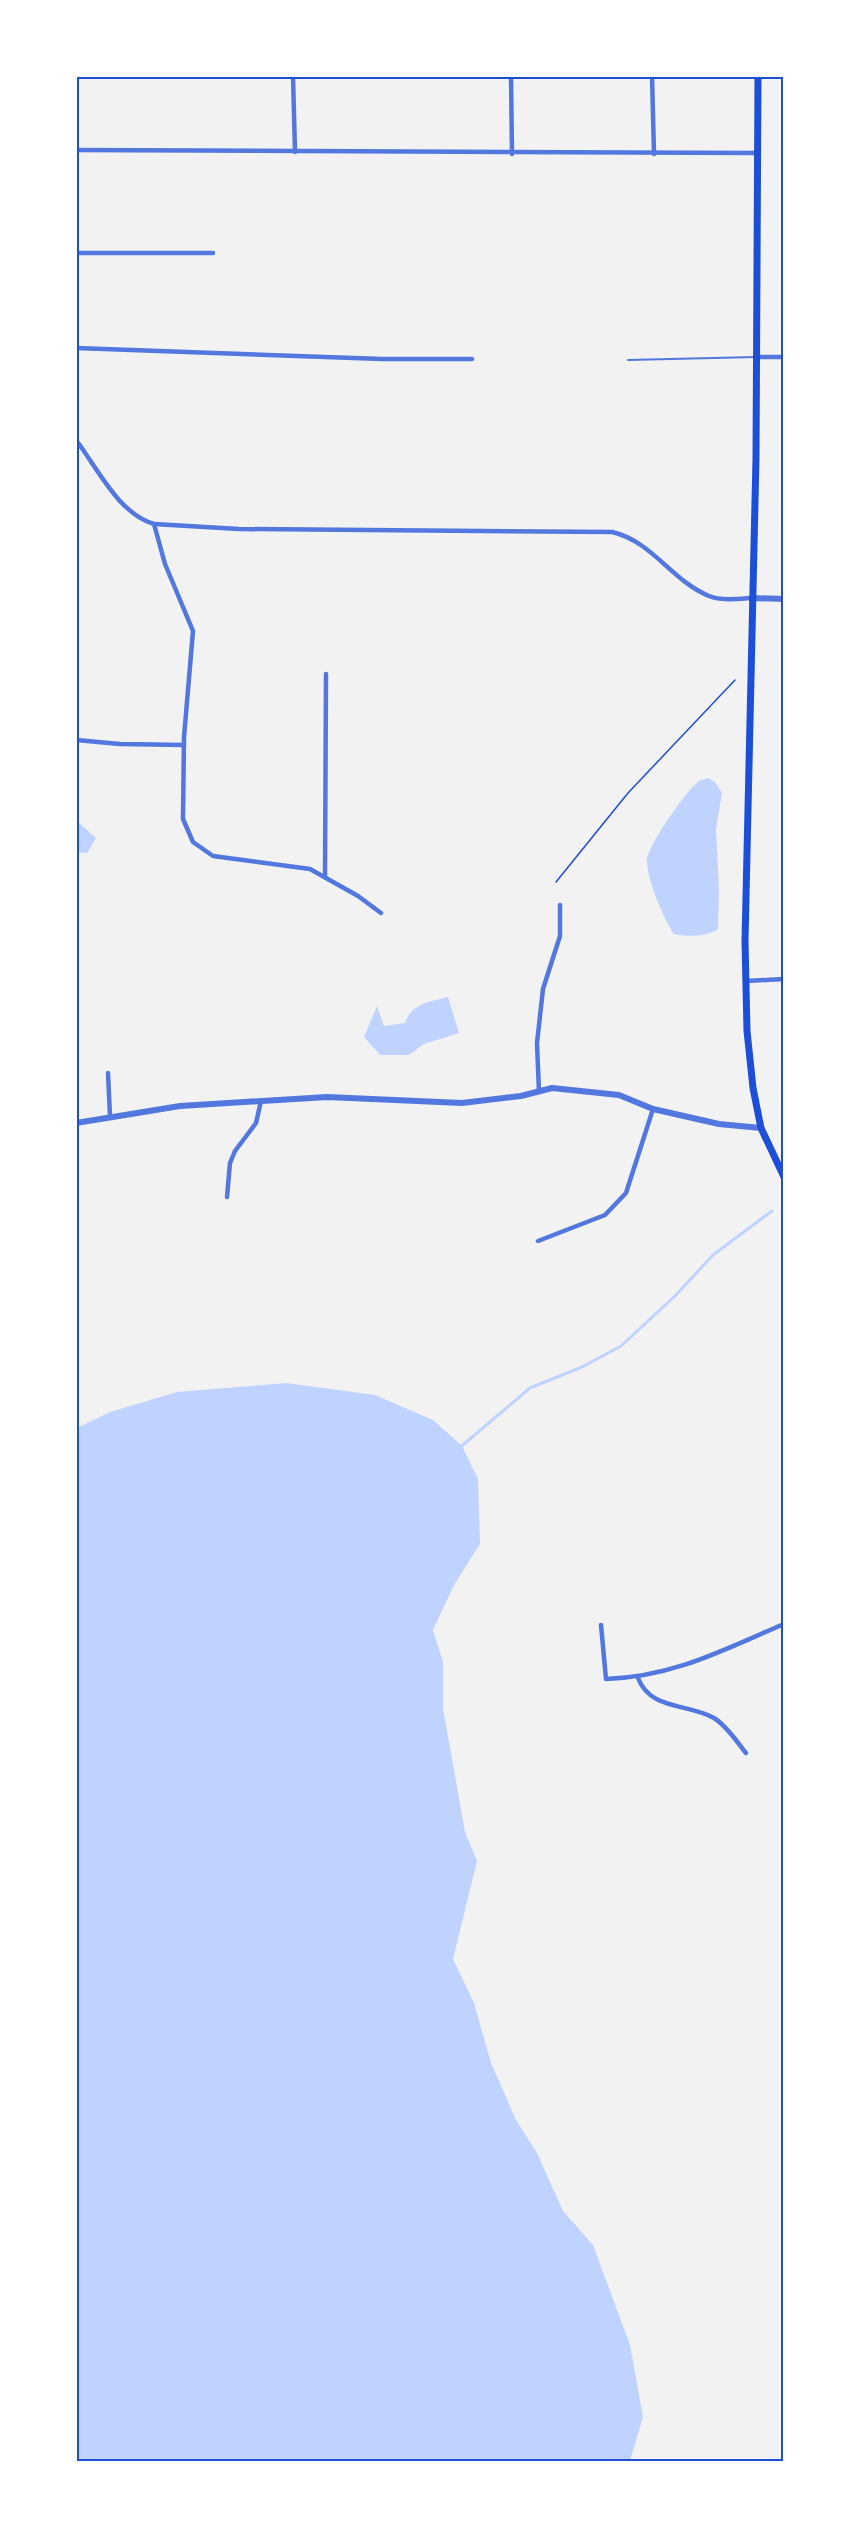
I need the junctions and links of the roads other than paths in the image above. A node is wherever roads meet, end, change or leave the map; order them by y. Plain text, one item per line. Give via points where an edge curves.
1 (293, 76) edge
2 (511, 76) edge
3 (652, 76) edge
4 (758, 76) edge
5 (76, 150) edge
6 (295, 152) junction
7 (758, 153) junction
8 (512, 154) junction
9 (654, 154) junction
10 (76, 253) edge
11 (213, 253) dead end
12 (76, 348) edge
13 (756, 357) junction
14 (783, 357) edge
15 (472, 359) dead end
16 (628, 360) dead end
17 (76, 440) edge
18 (154, 524) junction
19 (751, 598) junction
20 (783, 599) edge
21 (326, 674) dead end
22 (76, 740) edge
23 (184, 744) junction
24 (325, 877) junction
25 (560, 905) dead end
26 (381, 914) dead end
27 (783, 979) edge
28 (746, 981) junction
29 (108, 1073) dead end
30 (539, 1092) junction
31 (261, 1101) junction
32 (652, 1109) junction
33 (111, 1116) junction
34 (76, 1124) edge
35 (761, 1128) junction
36 (783, 1177) edge
37 (227, 1197) dead end
38 (538, 1241) dead end
39 (601, 1624) dead end
40 (783, 1624) edge
41 (638, 1678) junction
42 (746, 1753) dead end

1 - 6 street
2 - 8 street
3 - 9 street
4 - 7 main road
5 - 6 street
6 - 8 street
7 - 9 street
7 - 13 main road
8 - 9 street
10 - 11 street
12 - 15 street
13 - 14 street
13 - 16 lane
13 - 19 main road
17 - 18 street via 124,508 140,520
18 - 19 street via 262,529 612,532 628,536 711,597
18 - 23 street via 165,564 193,631
19 - 20 street
19 - 28 main road
21 - 24 street
22 - 23 street
23 - 24 street via 183,819 193,842 213,856 310,869
24 - 26 street
25 - 30 street via 560,936 543,989 537,1042
27 - 28 street
28 - 35 main road via 747,1031
29 - 33 street
30 - 31 street via 462,1102 327,1097
30 - 32 street via 552,1088 581,1089 619,1095
31 - 33 street via 180,1106
31 - 37 street via 256,1123 230,1163
32 - 35 street via 719,1124
32 - 38 street via 626,1193 605,1215
33 - 34 street
35 - 36 main road
39 - 41 street via 606,1678
40 - 41 street via 686,1666
41 - 42 street via 642,1688 656,1700 716,1719

